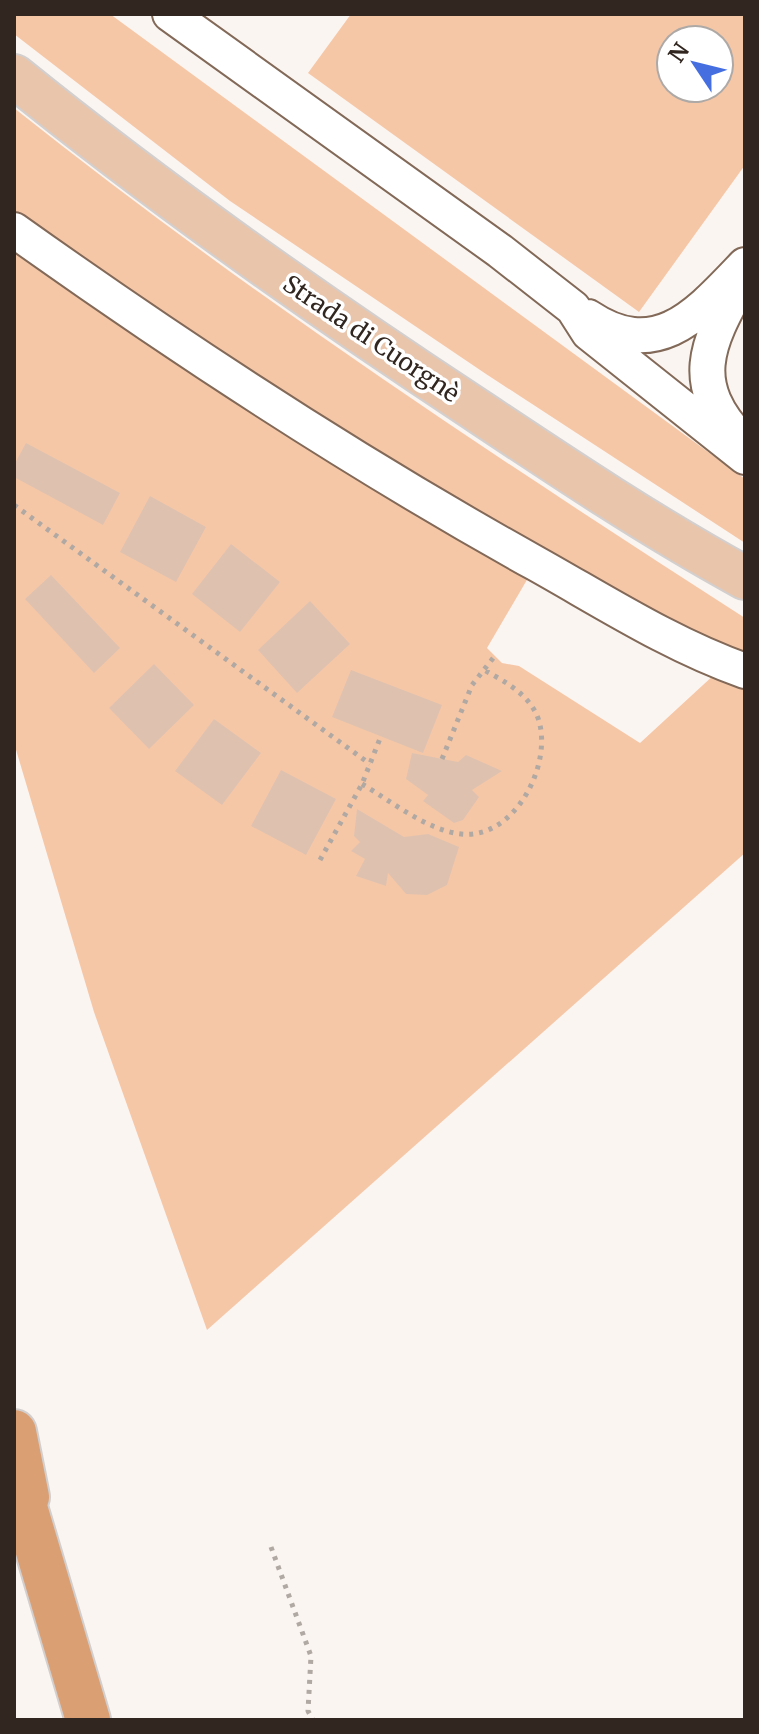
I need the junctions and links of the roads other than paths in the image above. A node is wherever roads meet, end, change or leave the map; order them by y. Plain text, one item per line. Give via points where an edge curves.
1 (170, 14) edge
2 (14, 76) edge
3 (14, 230) edge
4 (745, 265) edge
5 (745, 276) edge
6 (573, 308) junction
7 (745, 444) edge
8 (745, 457) edge
9 (745, 578) edge
10 (745, 671) edge
11 (14, 1432) edge
12 (14, 1470) edge
13 (23, 1541) edge
14 (87, 1718) edge

1 - 6 street
2 - 9 main road, Strada di Cuorgnè via 204,223 356,330 662,533
3 - 10 street via 417,496 645,624
4 - 6 street via 708,304 653,337 625,336
5 - 7 street via 706,353 706,373 717,407
6 - 8 street via 589,333
11 - 13 highway
12 - 13 highway
13 - 14 highway

